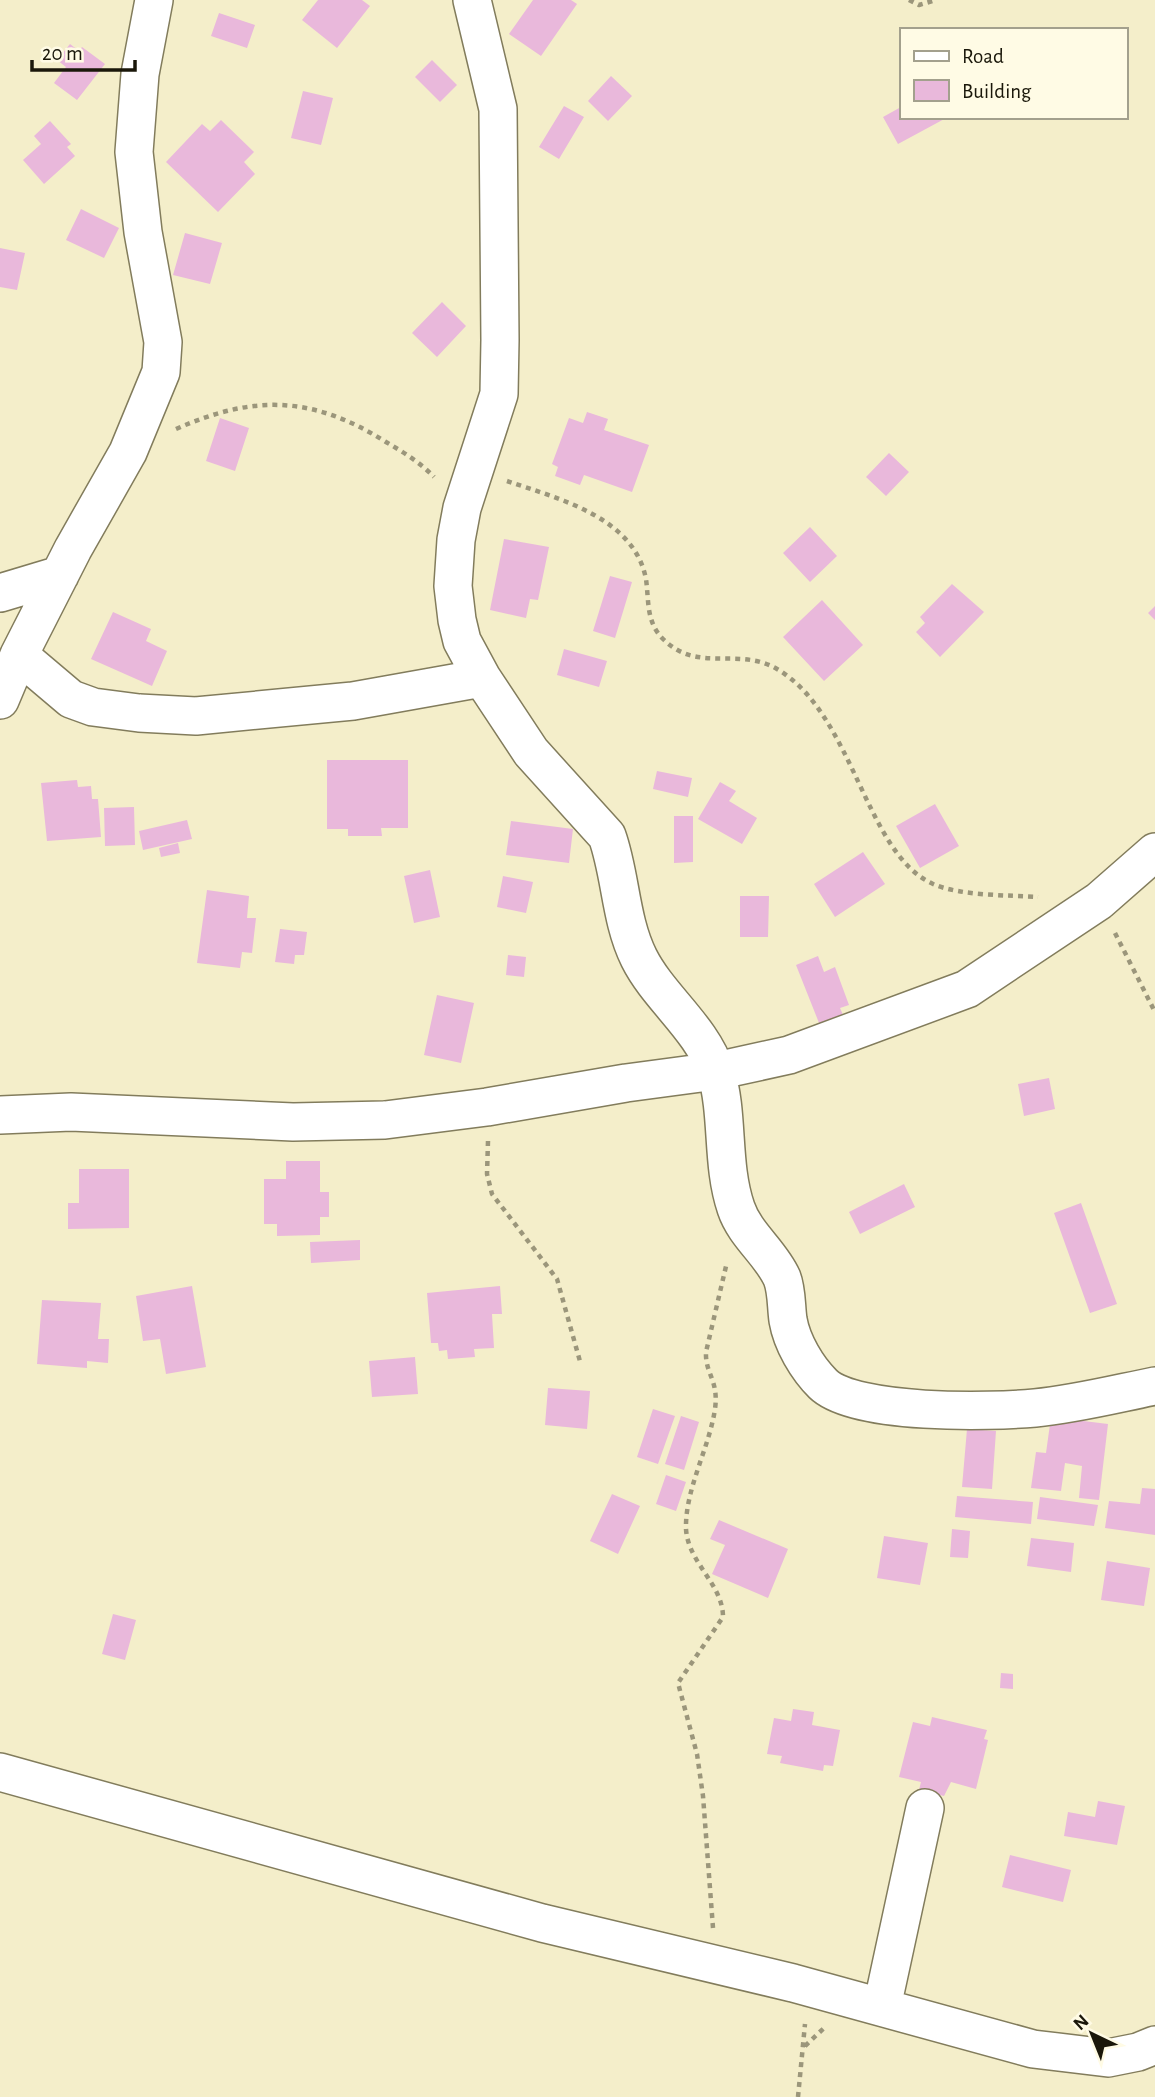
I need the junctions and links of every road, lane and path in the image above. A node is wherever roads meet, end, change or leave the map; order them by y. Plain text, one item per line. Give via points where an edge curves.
1 (154, 0) edge
2 (472, 0) edge
3 (909, 0) edge
4 (936, 0) edge
5 (128, 452) junction
6 (476, 471) junction
7 (462, 508) junction
8 (60, 575) junction
9 (0, 593) edge
10 (19, 655) junction
11 (482, 678) junction
12 (0, 700) edge
13 (1155, 852) edge
14 (1045, 898) dead end
15 (1099, 901) junction
16 (1155, 1012) edge
17 (716, 1071) junction
18 (487, 1107) junction
19 (0, 1115) edge
20 (736, 1208) junction
21 (581, 1365) dead end
22 (1155, 1386) edge
23 (0, 1772) edge
24 (925, 1808) dead end
25 (716, 1963) junction
26 (793, 1983) junction
27 (882, 2007) junction
28 (1155, 2045) edge
29 (798, 2097) edge

1 - 5 street via 140,74 134,152 163,342 161,372
2 - 6 street via 498,109 500,259 499,394
3 - 4 path via 919,5
5 - 7 path via 227,410 305,405 371,432 406,454
5 - 8 street
6 - 7 street
6 - 14 path via 564,500 624,534 640,556 649,616 664,640 702,660 746,657 777,669 800,689 830,723 881,827 916,875 936,886
7 - 11 street via 453,586 463,641
8 - 9 street
8 - 10 street
10 - 11 street via 71,699 93,708 196,716 353,702
10 - 12 street
11 - 17 street via 531,752 607,836 638,956
13 - 15 street
15 - 16 path
15 - 17 street via 967,989 789,1055
17 - 18 street
17 - 20 street
18 - 19 street via 385,1120 293,1122 150,1114
18 - 21 path via 489,1185 557,1279
20 - 22 street via 780,1275 789,1325 825,1387 851,1398 948,1410 1035,1408
20 - 25 path via 706,1352 716,1388 715,1412 686,1530 690,1549 723,1605 723,1617 678,1683 703,1796
23 - 25 street via 542,1923
24 - 27 street
25 - 26 street
26 - 27 street
26 - 29 path via 805,2024
27 - 28 street via 1032,2049 1080,2056 1108,2058

